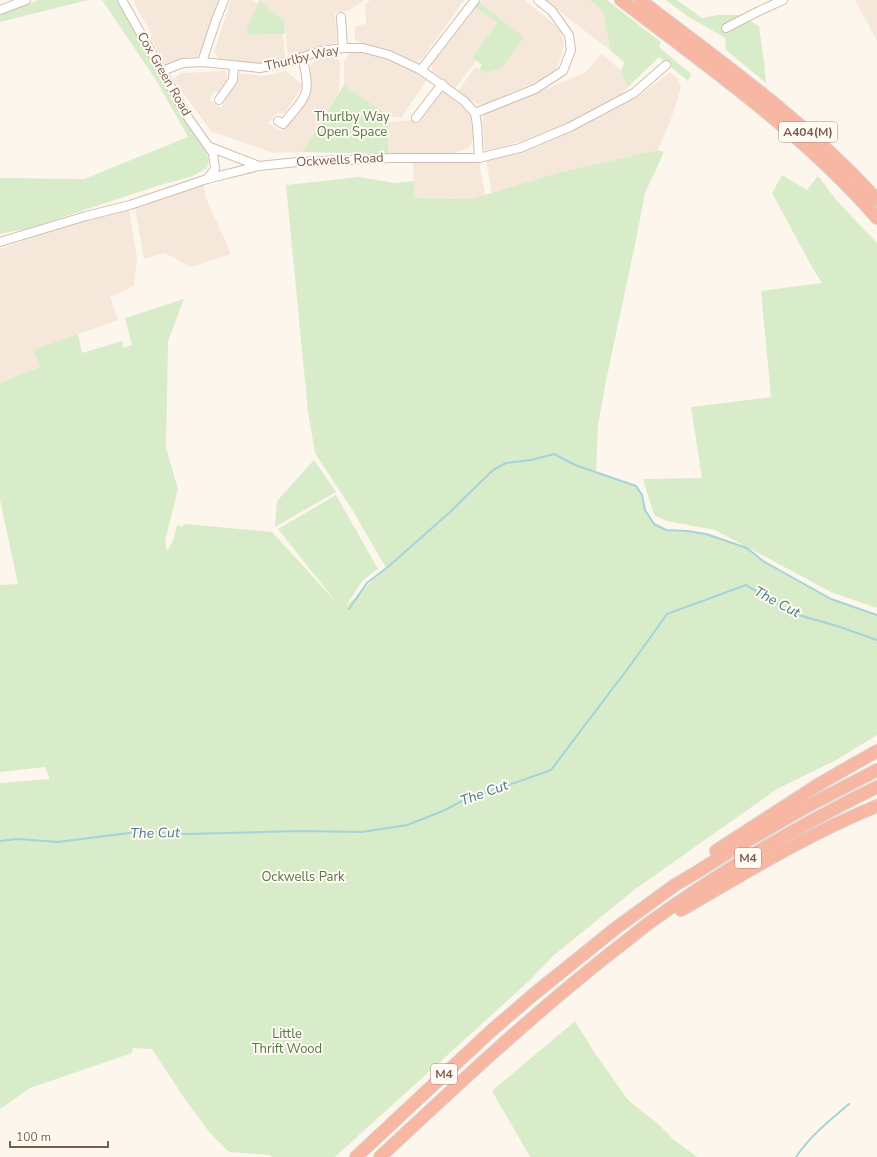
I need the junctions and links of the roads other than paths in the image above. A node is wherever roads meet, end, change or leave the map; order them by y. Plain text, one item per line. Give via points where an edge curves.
1 (26, 0) edge
2 (122, 0) edge
3 (224, 0) edge
4 (475, 0) edge
5 (538, 0) edge
6 (621, 0) edge
7 (640, 0) edge
8 (783, 0) edge
9 (0, 10) edge
10 (341, 17) dead end
11 (726, 28) dead end
12 (343, 48) junction
13 (302, 57) junction
14 (202, 62) junction
15 (234, 66) junction
16 (666, 66) dead end
17 (421, 70) junction
18 (162, 72) junction
19 (442, 84) junction
20 (219, 100) dead end
21 (475, 113) junction
22 (416, 118) dead end
23 (278, 120) dead end
24 (210, 147) junction
25 (479, 158) junction
26 (260, 166) junction
27 (207, 179) junction
28 (877, 200) edge
29 (877, 218) edge
30 (0, 242) edge
31 (877, 751) edge
32 (877, 770) edge
33 (877, 787) edge
34 (877, 806) edge
35 (675, 885) junction
36 (626, 941) junction
37 (356, 1157) edge
38 (380, 1157) edge

1 - 9 street
2 - 18 street, Cox Green Road
3 - 14 street
4 - 17 street
5 - 21 street via 552,11 568,35 571,50 563,71 535,89
6 - 29 highway, A404(M) via 792,134 843,180
7 - 28 highway, A404(M) via 798,123
8 - 11 street
10 - 12 street
12 - 13 street, Thurlby Way
12 - 17 street, Thurlby Way via 363,48 389,55
13 - 15 street, Thurlby Way via 260,68
13 - 23 street via 308,84 306,95 283,124
14 - 15 street, Thurlby Way
14 - 18 street, Thurlby Way via 183,63
15 - 20 street via 233,80
16 - 25 street, Ockwells Road via 634,94 570,127 520,148
17 - 19 street, Thurlby Way
18 - 24 street, Cox Green Road via 189,119
19 - 21 street, Thurlby Way
19 - 22 street
21 - 25 street
24 - 26 street
24 - 27 street, Cox Green Road via 214,153 215,169
25 - 26 street, Ockwells Road via 392,158
26 - 27 street, Ockwells Road
27 - 30 street, Ockwells Road via 130,205
31 - 35 highway, M4 via 719,849
32 - 35 highway, M4 via 778,822
33 - 36 highway, M4 via 731,868
34 - 36 highway, M4 via 775,856
35 - 37 highway, M4 via 616,928 534,994
36 - 38 highway, M4 via 525,1023

